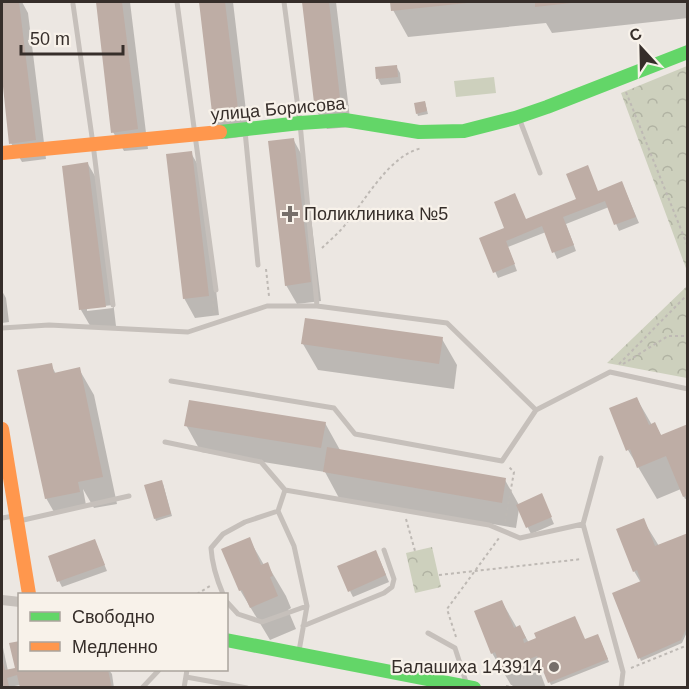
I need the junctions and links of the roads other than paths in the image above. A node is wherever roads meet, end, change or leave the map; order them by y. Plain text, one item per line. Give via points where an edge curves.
1 (177, 2) edge
2 (284, 2) edge
3 (73, 4) dead end
4 (687, 52) edge
5 (519, 117) junction
6 (300, 123) junction
7 (245, 129) junction
8 (196, 134) junction
9 (93, 144) junction
10 (2, 153) edge
11 (540, 173) dead end
12 (258, 265) dead end
13 (216, 290) dead end
14 (113, 305) dead end
15 (317, 306) junction
16 (2, 328) edge
17 (171, 381) dead end
18 (687, 389) edge
19 (536, 410) junction
20 (2, 429) edge
21 (165, 442) dead end
22 (601, 458) dead end
23 (285, 490) junction
24 (129, 496) dead end
25 (278, 511) junction
26 (2, 518) edge
27 (16, 518) junction
28 (583, 524) junction
29 (384, 550) dead end
30 (29, 593) edge
31 (223, 593) edge
32 (2, 600) edge
33 (18, 602) edge
34 (228, 603) edge
35 (307, 606) junction
36 (303, 626) junction
37 (428, 633) dead end
38 (228, 640) edge
39 (298, 654) junction
40 (157, 671) edge
41 (187, 671) edge
42 (186, 677) junction
43 (433, 683) edge
44 (142, 687) edge
45 (184, 687) edge
46 (246, 687) edge
47 (470, 687) edge
48 (621, 687) edge

1 - 8 lane
2 - 6 lane
3 - 9 lane
4 - 5 street, улица Борисова
5 - 6 street, улица Борисова via 464,131 419,132 345,120
5 - 11 lane
6 - 7 street, улица Борисова
6 - 15 lane
7 - 8 street, улица Борисова
7 - 12 lane
8 - 9 street, улица Борисова
8 - 13 lane
9 - 10 street, улица Борисова
9 - 14 lane
15 - 16 lane via 267,306 188,332 49,325
15 - 19 lane via 447,323
17 - 19 lane via 334,408 355,434 502,461
18 - 19 lane via 610,372
20 - 27 street
21 - 23 lane via 261,462
22 - 28 lane
23 - 25 lane
23 - 28 lane via 489,525 520,538
24 - 27 lane
25 - 31 lane via 223,534 211,548
25 - 35 lane via 294,546
26 - 27 lane
27 - 30 street
28 - 48 lane via 623,672
29 - 36 lane via 394,579 392,587
32 - 33 street
34 - 35 lane via 238,614 262,622
35 - 36 lane
36 - 39 lane
37 - 47 lane via 455,648
38 - 39 street
39 - 43 street
40 - 44 lane
41 - 42 lane
42 - 45 lane
42 - 46 lane
43 - 47 street

